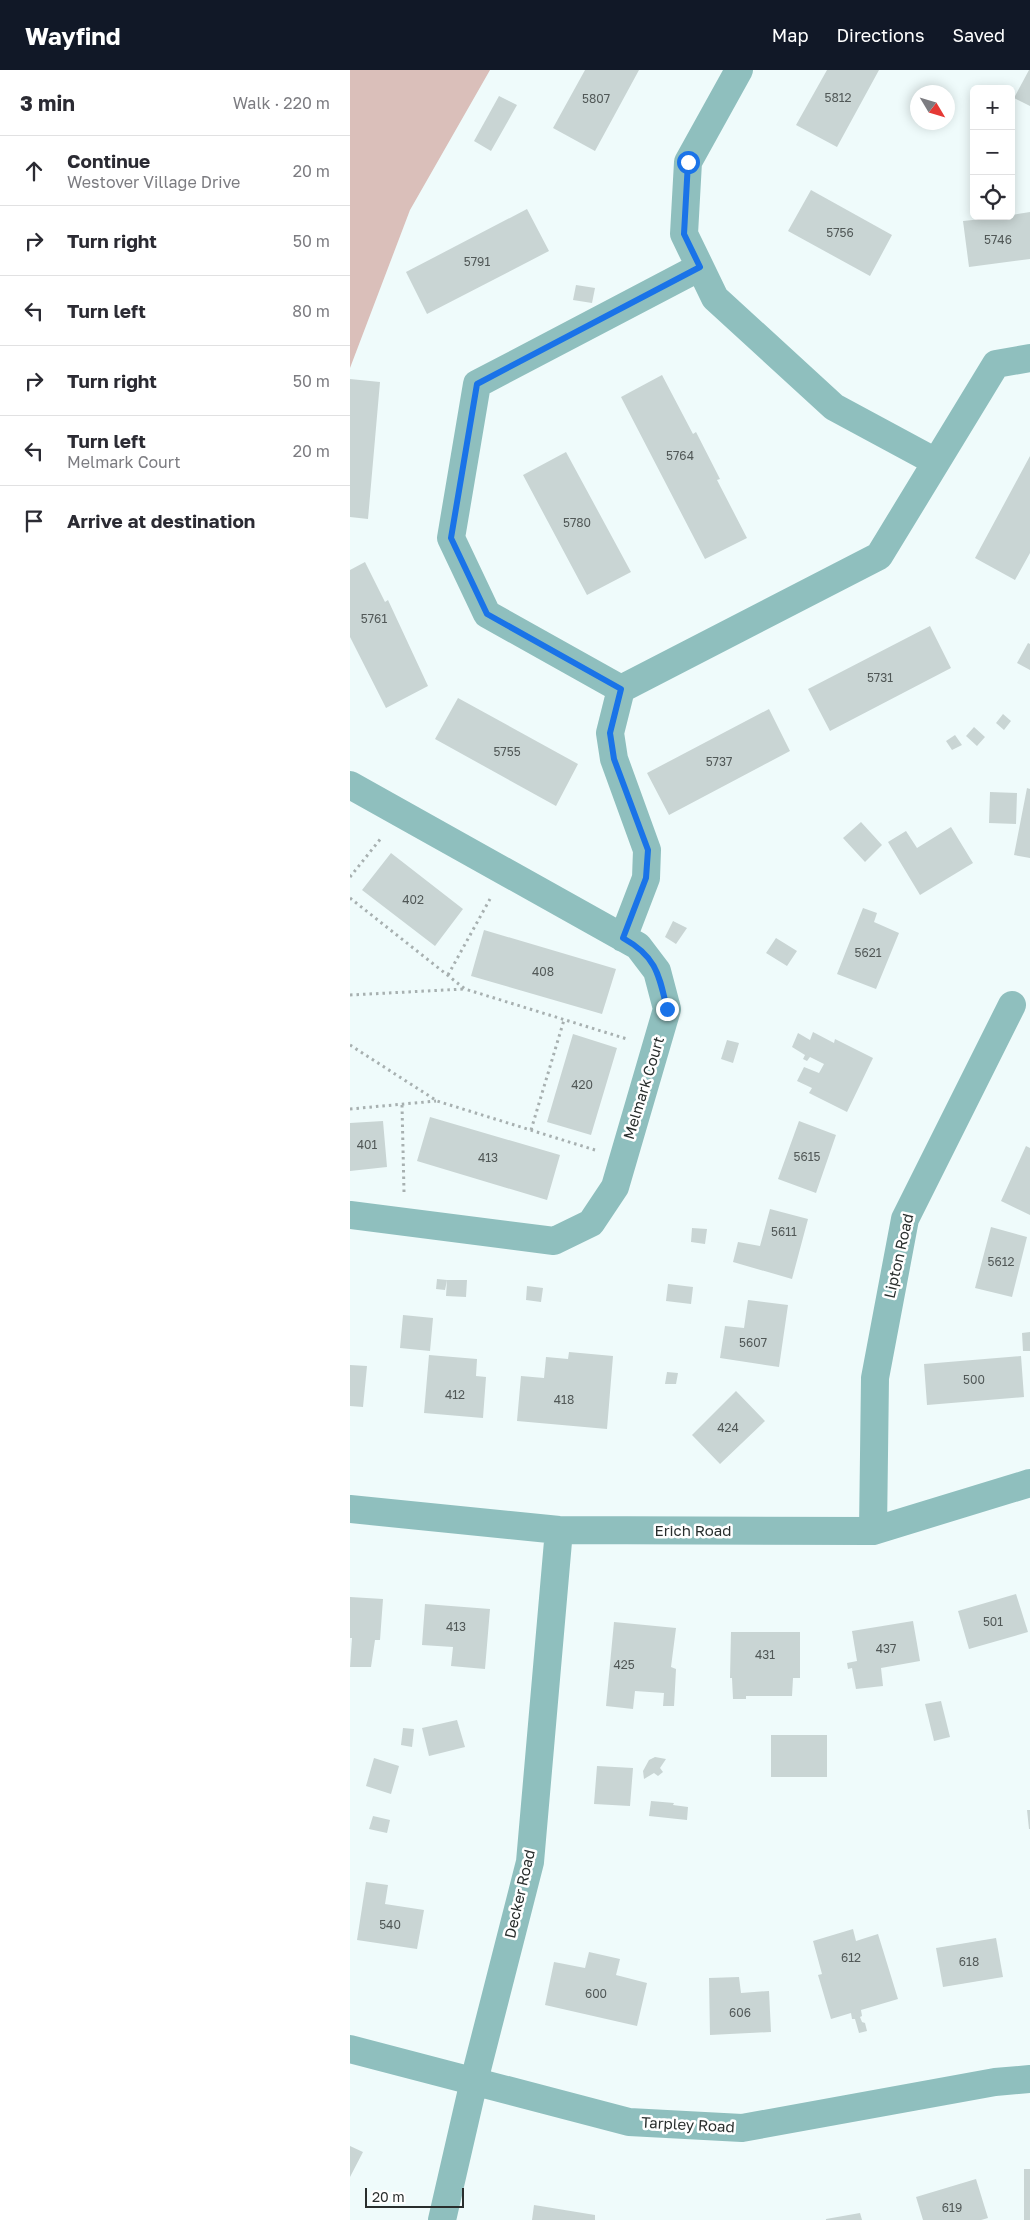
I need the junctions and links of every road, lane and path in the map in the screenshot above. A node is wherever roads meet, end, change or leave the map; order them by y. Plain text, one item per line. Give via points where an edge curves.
1 (739, 70) edge
2 (700, 267) junction
3 (1030, 358) edge
4 (936, 462) junction
5 (621, 689) junction
6 (350, 785) edge
7 (387, 831) dead end
8 (350, 877) edge
9 (494, 891) dead end
10 (350, 898) edge
11 (623, 938) junction
12 (448, 975) junction
13 (465, 989) junction
14 (350, 995) edge
15 (1012, 1005) dead end
16 (564, 1020) junction
17 (634, 1041) dead end
18 (350, 1045) edge
19 (437, 1101) junction
20 (402, 1105) junction
21 (350, 1109) edge
22 (531, 1130) junction
23 (603, 1152) dead end
24 (405, 1201) dead end
25 (350, 1215) edge
26 (1030, 1484) edge
27 (350, 1510) edge
28 (559, 1530) junction
29 (873, 1531) junction
30 (350, 2049) edge
31 (1030, 2079) edge
32 (474, 2081) junction
33 (442, 2220) edge

1 - 2 street via 688,162 684,234
2 - 4 street via 715,298 834,407
2 - 5 street via 477,384 451,538 463,564 487,614
3 - 4 street via 996,364
4 - 5 street via 879,556
5 - 11 street via 610,733 614,759 648,850 646,878
6 - 11 street, Melmark Court
7 - 8 path
9 - 12 path
10 - 12 path
11 - 25 street, Melmark Court via 638,946 658,971 667,1009 615,1187 590,1223 554,1241
12 - 13 path
13 - 14 path
13 - 16 path
15 - 29 street, Lipton Road via 905,1219 875,1378
16 - 17 path
16 - 22 path
18 - 19 path
19 - 20 path
19 - 22 path
20 - 21 path
20 - 24 path
22 - 23 path
26 - 29 street, Erich Road
27 - 28 street, Erich Road
28 - 29 street, Erich Road
28 - 32 street, Decker Road via 530,1862
30 - 32 street, Tarpley Road
31 - 32 street, Tarpley Road via 995,2082 742,2128 629,2122
32 - 33 street, Decker Road

